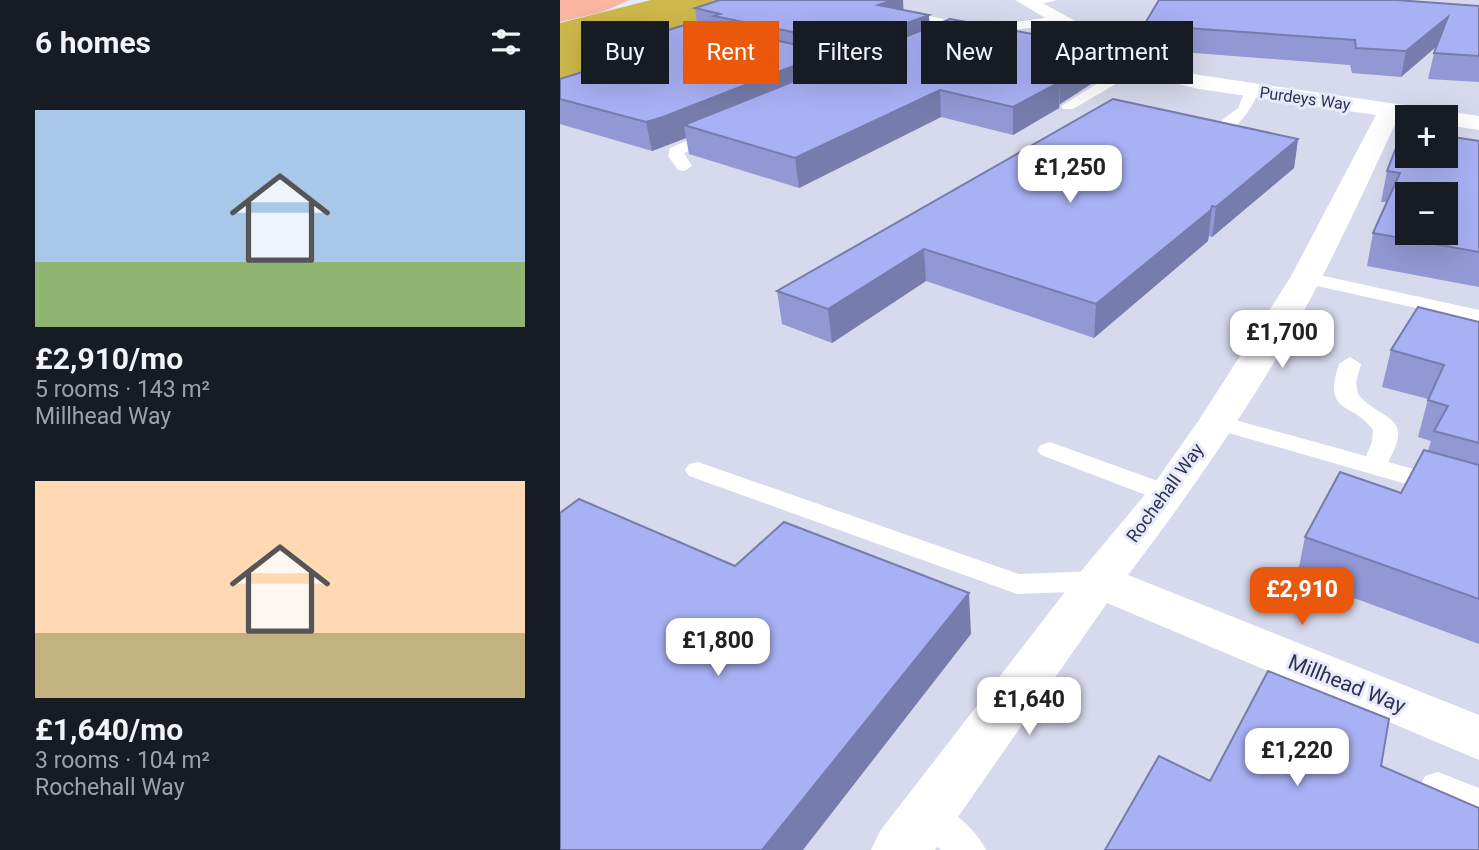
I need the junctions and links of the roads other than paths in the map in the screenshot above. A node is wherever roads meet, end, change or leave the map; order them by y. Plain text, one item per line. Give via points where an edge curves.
1 (836, 0) edge
2 (1040, 6) edge
3 (938, 21) edge
4 (1003, 21) edge
5 (1065, 21) edge
6 (1193, 79) edge
7 (1105, 84) edge
8 (1252, 91) junction
9 (1068, 106) edge
10 (1390, 110) junction
11 (1395, 111) edge
12 (1458, 120) edge
13 (1479, 123) edge
14 (726, 129) edge
15 (1240, 139) edge
16 (680, 158) dead end
17 (1306, 278) junction
18 (1479, 316) edge
19 (1350, 364) dead end
20 (1217, 422) junction
21 (1050, 450) dead end
22 (1373, 466) junction
23 (698, 470) dead end
24 (1168, 494) junction
25 (1479, 496) edge
26 (1098, 581) junction
27 (1479, 738) edge
28 (1438, 787) edge
29 (1479, 805) edge
30 (914, 832) edge
31 (967, 850) edge

1 - 3 lane
2 - 4 lane
2 - 5 street, Purdeys Way
6 - 8 street, Purdeys Way
7 - 9 lane
8 - 10 street, Purdeys Way
8 - 15 lane via 1244,110 1207,132
10 - 11 street, Purdeys Way
10 - 17 street, Rochehall Way
12 - 13 street
14 - 16 lane
17 - 18 lane
17 - 20 street, Rochehall Way
19 - 22 lane via 1342,382 1343,393 1354,406 1379,419 1387,432
20 - 22 lane
20 - 24 street, Rochehall Way
21 - 24 lane
22 - 25 lane
23 - 26 lane via 1017,584
24 - 26 street, Rochehall Way
26 - 27 street, Millhead Way
26 - 30 street, Rochehall Way
28 - 29 lane
30 - 31 lane

